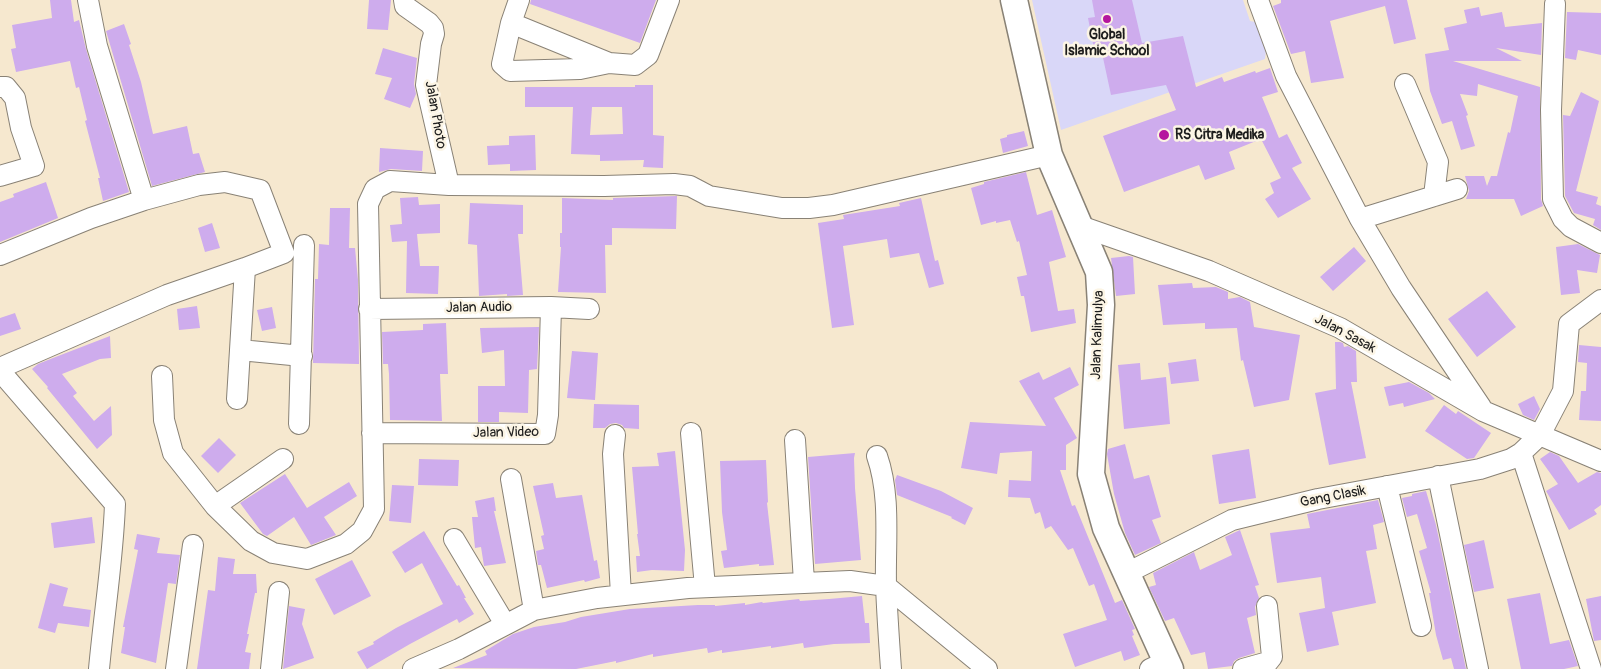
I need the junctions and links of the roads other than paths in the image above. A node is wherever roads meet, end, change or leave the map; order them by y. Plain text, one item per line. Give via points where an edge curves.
1 (88, 0) edge
2 (404, 0) edge
3 (518, 0) edge
4 (669, 0) edge
5 (1014, 0) edge
6 (1258, 0) edge
7 (1555, 4) dead end
8 (511, 24) junction
9 (609, 63) junction
10 (1405, 84) dead end
11 (0, 87) edge
12 (1049, 156) junction
13 (0, 176) edge
14 (449, 185) junction
15 (1457, 189) dead end
16 (1434, 196) junction
17 (144, 200) junction
18 (1360, 220) junction
19 (1080, 226) junction
20 (1601, 243) edge
21 (304, 245) dead end
22 (0, 255) edge
23 (245, 268) junction
24 (1601, 300) edge
25 (551, 307) junction
26 (369, 309) junction
27 (589, 309) dead end
28 (240, 350) junction
29 (302, 356) junction
30 (0, 370) edge
31 (162, 376) dead end
32 (237, 400) dead end
33 (1483, 411) junction
34 (299, 424) dead end
35 (372, 433) junction
36 (691, 433) dead end
37 (615, 435) dead end
38 (1540, 435) junction
39 (795, 440) dead end
40 (1521, 452) junction
41 (877, 456) dead end
42 (283, 459) dead end
43 (1601, 460) edge
44 (1438, 476) junction
45 (511, 479) dead end
46 (1387, 486) junction
47 (215, 506) junction
48 (454, 539) dead end
49 (193, 545) dead end
50 (1128, 573) junction
51 (804, 582) junction
52 (886, 586) junction
53 (705, 587) junction
54 (280, 592) dead end
55 (621, 595) junction
56 (1267, 606) dead end
57 (534, 610) junction
58 (505, 624) junction
59 (1421, 626) dead end
60 (1162, 666) edge
61 (99, 669) edge
62 (176, 669) edge
63 (271, 669) edge
64 (413, 669) edge
65 (891, 669) edge
66 (987, 669) edge
67 (1242, 669) edge
68 (1478, 669) edge
69 (1591, 669) edge

1 - 17 street via 97,46
2 - 14 street, Jalan Photo via 405,6 433,28 426,86
3 - 8 street
4 - 9 street via 648,55 636,65
5 - 12 street, Jalan Kalimulya
6 - 18 street via 1286,76
7 - 20 street via 1551,110 1553,199 1571,227
8 - 9 street
8 - 9 street via 502,64 510,71 580,69
10 - 16 street via 1438,162
11 - 13 street via 6,87 15,98 34,166
12 - 14 street via 809,208 740,202 708,196 690,186 674,184
12 - 19 street, Jalan Kalimulya
14 - 26 street via 390,182 375,189 368,204
15 - 16 street
16 - 18 street
17 - 22 street
17 - 23 street via 199,185 225,182 260,190 284,253
18 - 33 street
19 - 33 street, Jalan Sasak via 1209,271 1340,328
19 - 50 street, Jalan Kalimulya via 1099,272 1101,305 1091,474 1106,528
21 - 29 street
23 - 28 street
23 - 30 street via 167,295
24 - 38 street via 1569,324 1562,391
25 - 26 street, Jalan Audio
25 - 27 street, Jalan Audio
25 - 35 street, Jalan Video via 545,434
26 - 35 street
28 - 29 street
28 - 32 street
29 - 34 street
30 - 61 street via 115,504 114,544
31 - 47 street via 164,420 173,453
33 - 38 street, Jalan Sasak
35 - 47 street via 374,509 362,531 346,544 307,559 274,553 251,541
36 - 53 street
37 - 55 street via 613,454
38 - 40 street, Gang Clasik
38 - 43 street, Jalan Sasak
39 - 51 street
40 - 44 street, Gang Clasik via 1480,469
40 - 69 street
41 - 52 street via 886,495
42 - 47 street
44 - 46 street, Gang Clasik
44 - 68 street
45 - 57 street
46 - 50 street, Gang Clasik via 1232,520
46 - 59 street
48 - 58 street
49 - 62 street
50 - 60 street, Jalan Kalimulya
51 - 52 street via 850,581
51 - 53 street
52 - 65 street
52 - 66 street
53 - 55 street
54 - 63 street
55 - 57 street
56 - 67 street via 1272,657 1268,662
57 - 58 street
58 - 64 street

